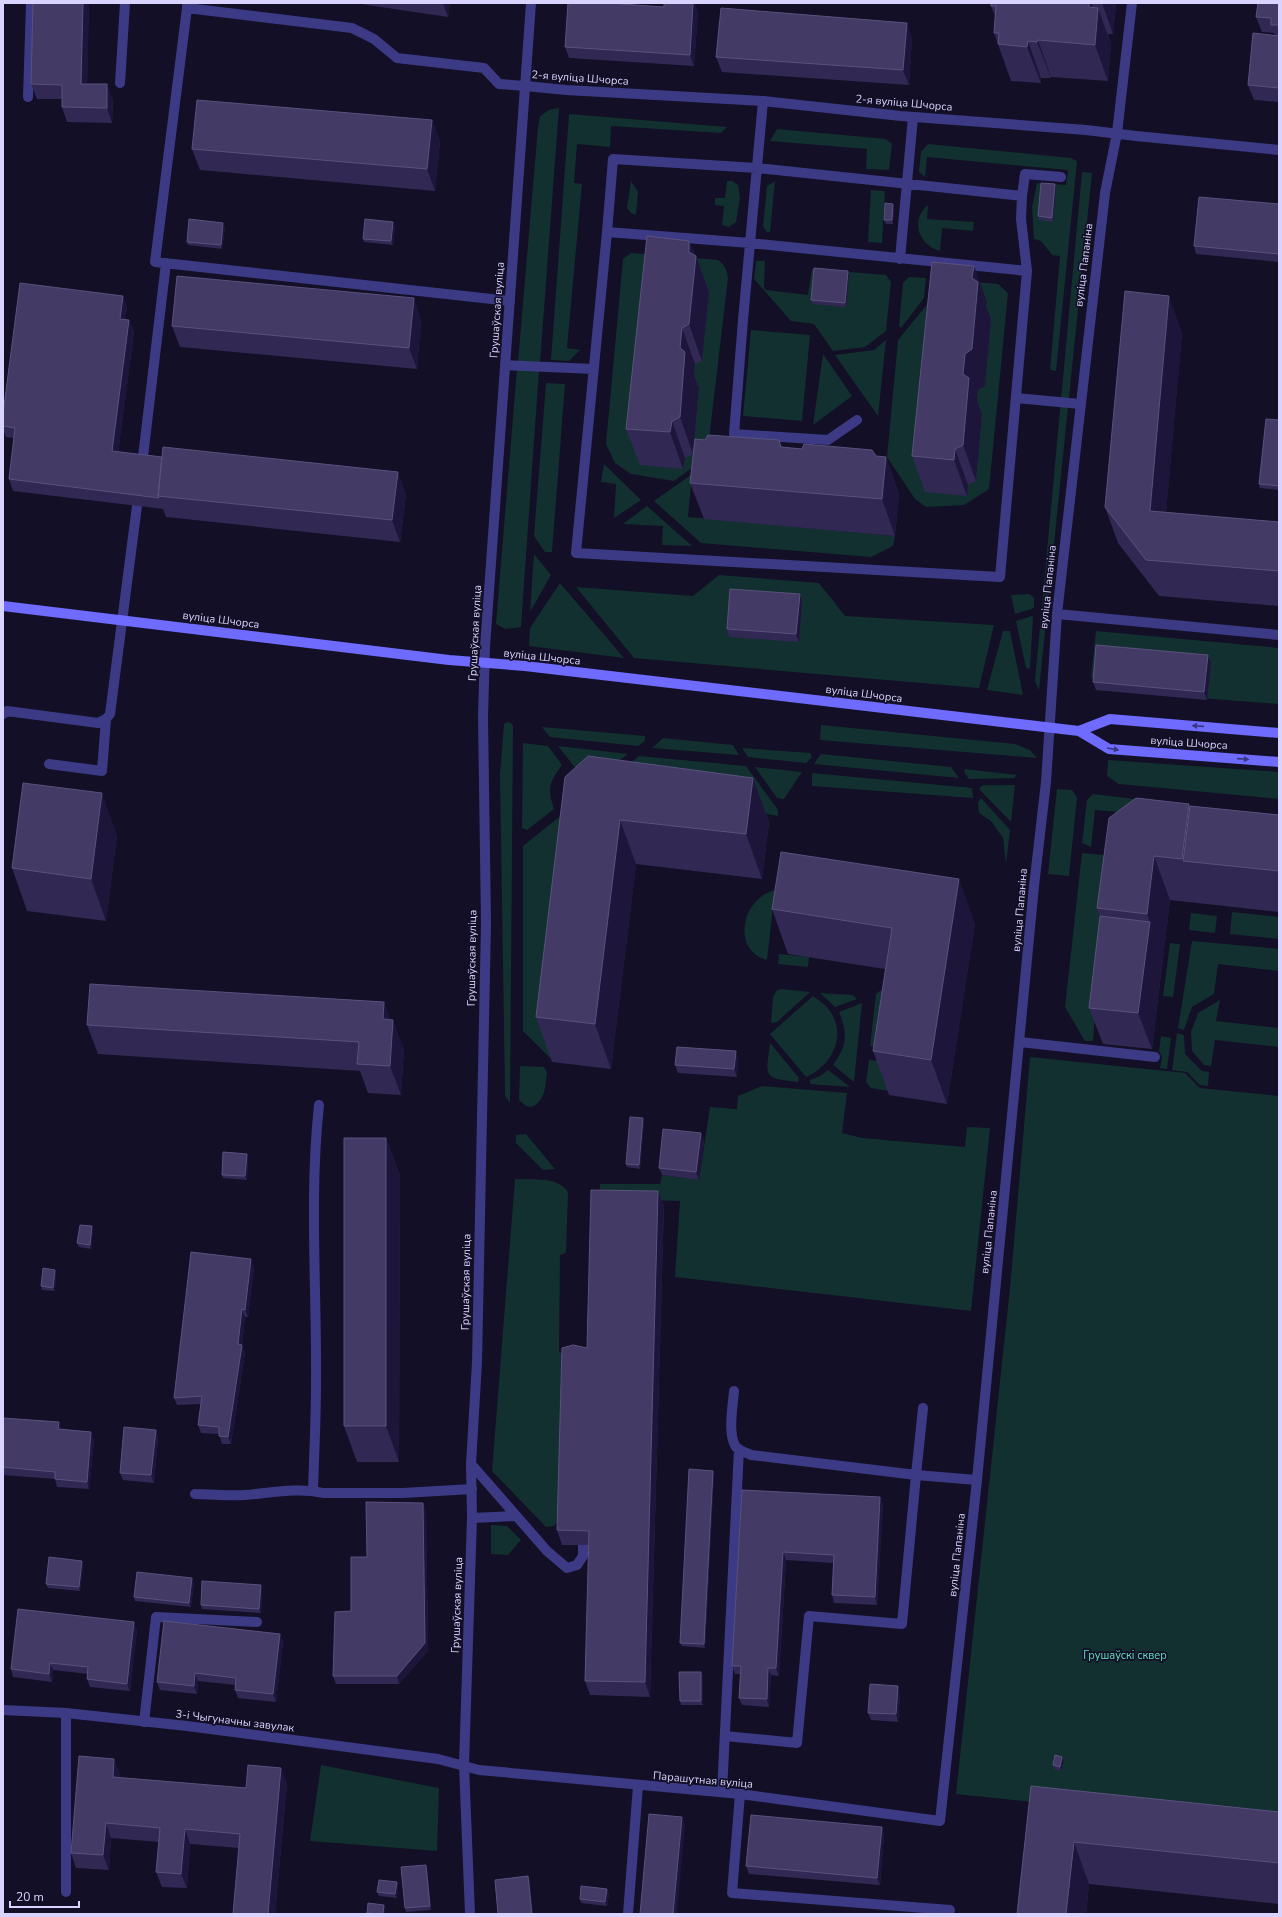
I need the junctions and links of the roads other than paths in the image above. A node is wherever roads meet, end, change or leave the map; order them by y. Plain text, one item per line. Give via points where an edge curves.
1 (31, 3) edge
2 (125, 3) edge
3 (531, 3) edge
4 (1132, 3) edge
5 (187, 5) edge
6 (120, 83) dead end
7 (526, 86) junction
8 (28, 97) dead end
9 (763, 101) junction
10 (913, 117) junction
11 (1117, 133) junction
12 (1279, 150) edge
13 (757, 168) junction
14 (1061, 177) dead end
15 (907, 184) junction
16 (1022, 196) junction
17 (607, 232) junction
18 (750, 243) junction
19 (900, 259) junction
20 (166, 263) junction
21 (1027, 271) junction
22 (510, 301) junction
23 (505, 365) junction
24 (594, 369) junction
25 (1016, 398) junction
26 (1080, 404) junction
27 (857, 420) dead end
28 (142, 466) edge
29 (137, 506) edge
30 (3, 606) edge
31 (1057, 614) junction
32 (123, 620) junction
33 (1279, 635) edge
34 (485, 663) junction
35 (3, 714) edge
36 (106, 719) junction
37 (1050, 727) junction
38 (1079, 731) junction
39 (1279, 733) edge
40 (1279, 762) edge
41 (49, 764) dead end
42 (1020, 1042) junction
43 (1155, 1057) dead end
44 (319, 1105) dead end
45 (734, 1391) dead end
46 (923, 1408) dead end
47 (739, 1450) junction
48 (472, 1464) junction
49 (916, 1475) junction
50 (977, 1480) junction
51 (472, 1489) junction
52 (313, 1491) junction
53 (195, 1494) dead end
54 (516, 1516) junction
55 (472, 1518) junction
56 (583, 1545) edge
57 (257, 1622) dead end
58 (3, 1710) edge
59 (66, 1713) junction
60 (144, 1722) junction
61 (724, 1736) junction
62 (464, 1765) junction
63 (638, 1786) junction
64 (722, 1792) junction
65 (740, 1794) junction
66 (940, 1821) joint
67 (66, 1892) dead end
68 (950, 1910) dead end
69 (470, 1914) edge
70 (628, 1914) edge

1 - 8 street
2 - 6 street
3 - 7 street, Грушаўская вуліца
4 - 11 street, вуліца Папаніна
5 - 7 street, 2-я вуліца Шчорса via 352,28 374,39 397,58 484,68 499,84
5 - 20 street via 155,262
7 - 9 street, 2-я вуліца Шчорса
7 - 22 street, Грушаўская вуліца
9 - 10 street, 2-я вуліца Шчорса
9 - 13 street
10 - 11 street, 2-я вуліца Шчорса
10 - 15 street
11 - 12 street, 2-я вуліца Шчорса
11 - 26 street, вуліца Папаніна via 1105,193
13 - 15 street
13 - 17 street via 613,159
13 - 18 street
14 - 16 street via 1025,174
15 - 16 street
15 - 19 street
16 - 21 street via 1021,219
17 - 18 street
17 - 24 street
18 - 19 street
18 - 27 street via 734,434 828,440
19 - 21 street
20 - 22 street
20 - 28 street
21 - 25 street
22 - 23 street, Грушаўская вуліца
23 - 24 street
23 - 34 street, Грушаўская вуліца
24 - 25 street via 576,553 1000,577
25 - 26 street
26 - 31 street, вуліца Папаніна
29 - 32 street
30 - 32 main road, вуліца Шчорса
31 - 33 street
31 - 37 street, вуліца Папаніна
32 - 34 main road, вуліца Шчорса
32 - 36 street via 111,706
34 - 37 main road, вуліца Шчорса
34 - 48 street, Грушаўская вуліца via 483,717 486,923 477,1362
35 - 36 street via 7,711 98,723
36 - 41 street via 102,771
37 - 38 main road, вуліца Шчорса
37 - 42 street, вуліца Папаніна
39 -> 38 main road, вуліца Шчорса via 1110,719
38 -> 40 main road, вуліца Шчорса via 1109,749
42 - 43 street
42 - 50 street, вуліца Папаніна
44 - 52 street via 316,1129 314,1246 316,1384
45 - 47 street via 731,1429 734,1443
46 - 49 street
47 - 49 street via 751,1455
47 - 61 street
48 - 51 street, Грушаўская вуліца
48 - 54 street
49 - 50 street
49 - 61 street via 902,1624 809,1616 797,1743
50 - 66 street, вуліца Папаніна
51 - 52 street via 352,1494
51 - 55 street, Грушаўская вуліца
52 - 53 street via 244,1495
54 - 55 street
54 - 56 street via 547,1551 567,1568 576,1565 583,1556
55 - 62 street, Грушаўская вуліца
57 - 60 street via 156,1617
58 - 59 street, 3-і Чыгуначны завулак
59 - 60 street, 3-і Чыгуначны завулак
59 - 67 street
60 - 62 street, 3-і Чыгуначны завулак via 430,1758
61 - 64 street
62 - 63 street, Парашутная вуліца via 480,1770
62 - 69 street, Грушаўская вуліца
63 - 64 street, Парашутная вуліца
63 - 70 street
64 - 65 street, Парашутная вуліца
65 - 66 street, Парашутная вуліца
65 - 68 street via 732,1893

